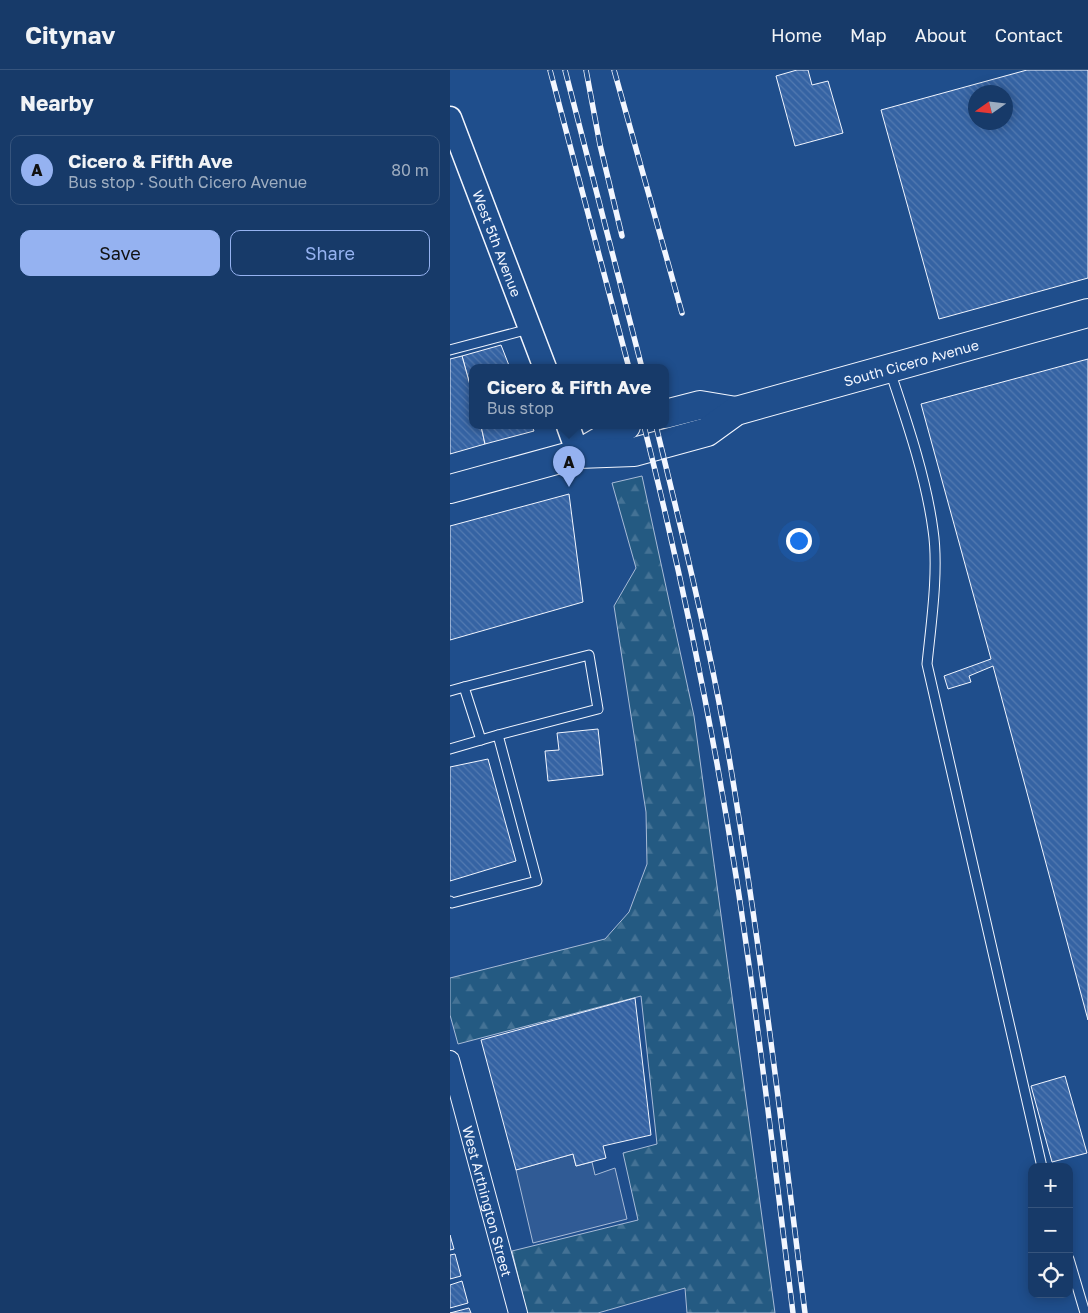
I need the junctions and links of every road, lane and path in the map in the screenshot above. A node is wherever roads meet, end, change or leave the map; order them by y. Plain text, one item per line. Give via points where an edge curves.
1 (450, 118) edge
2 (1088, 313) edge
3 (530, 329) junction
4 (450, 350) edge
5 (544, 364) edge
6 (889, 368) junction
7 (736, 411) junction
8 (669, 413) edge
9 (569, 429) edge
10 (621, 429) edge
11 (578, 454) junction
12 (450, 489) edge
13 (464, 687) junction
14 (450, 690) edge
15 (498, 735) junction
16 (480, 740) junction
17 (450, 749) edge
18 (450, 901) edge
19 (450, 1060) edge
20 (1041, 1163) edge
21 (1073, 1273) edge
22 (518, 1313) edge
23 (1085, 1313) edge

1 - 3 street, West 5th Avenue
2 - 6 main road, South Cicero Avenue
3 - 4 lane
3 - 5 street, West 5th Avenue
6 - 7 main road, South Cicero Avenue
6 - 20 lane via 934,531 934,591 927,664
7 - 8 main road, South Cicero Avenue via 700,405
7 - 11 main road, South Cicero Avenue via 707,432 634,452
9 - 11 street
10 - 11 main road, South Cicero Avenue
11 - 12 main road, South Cicero Avenue
13 - 14 lane
13 - 15 lane via 589,655 598,709
13 - 16 lane
15 - 16 lane
15 - 18 lane via 537,881
16 - 17 lane
19 - 22 street, West Arthington Street
21 - 23 lane

